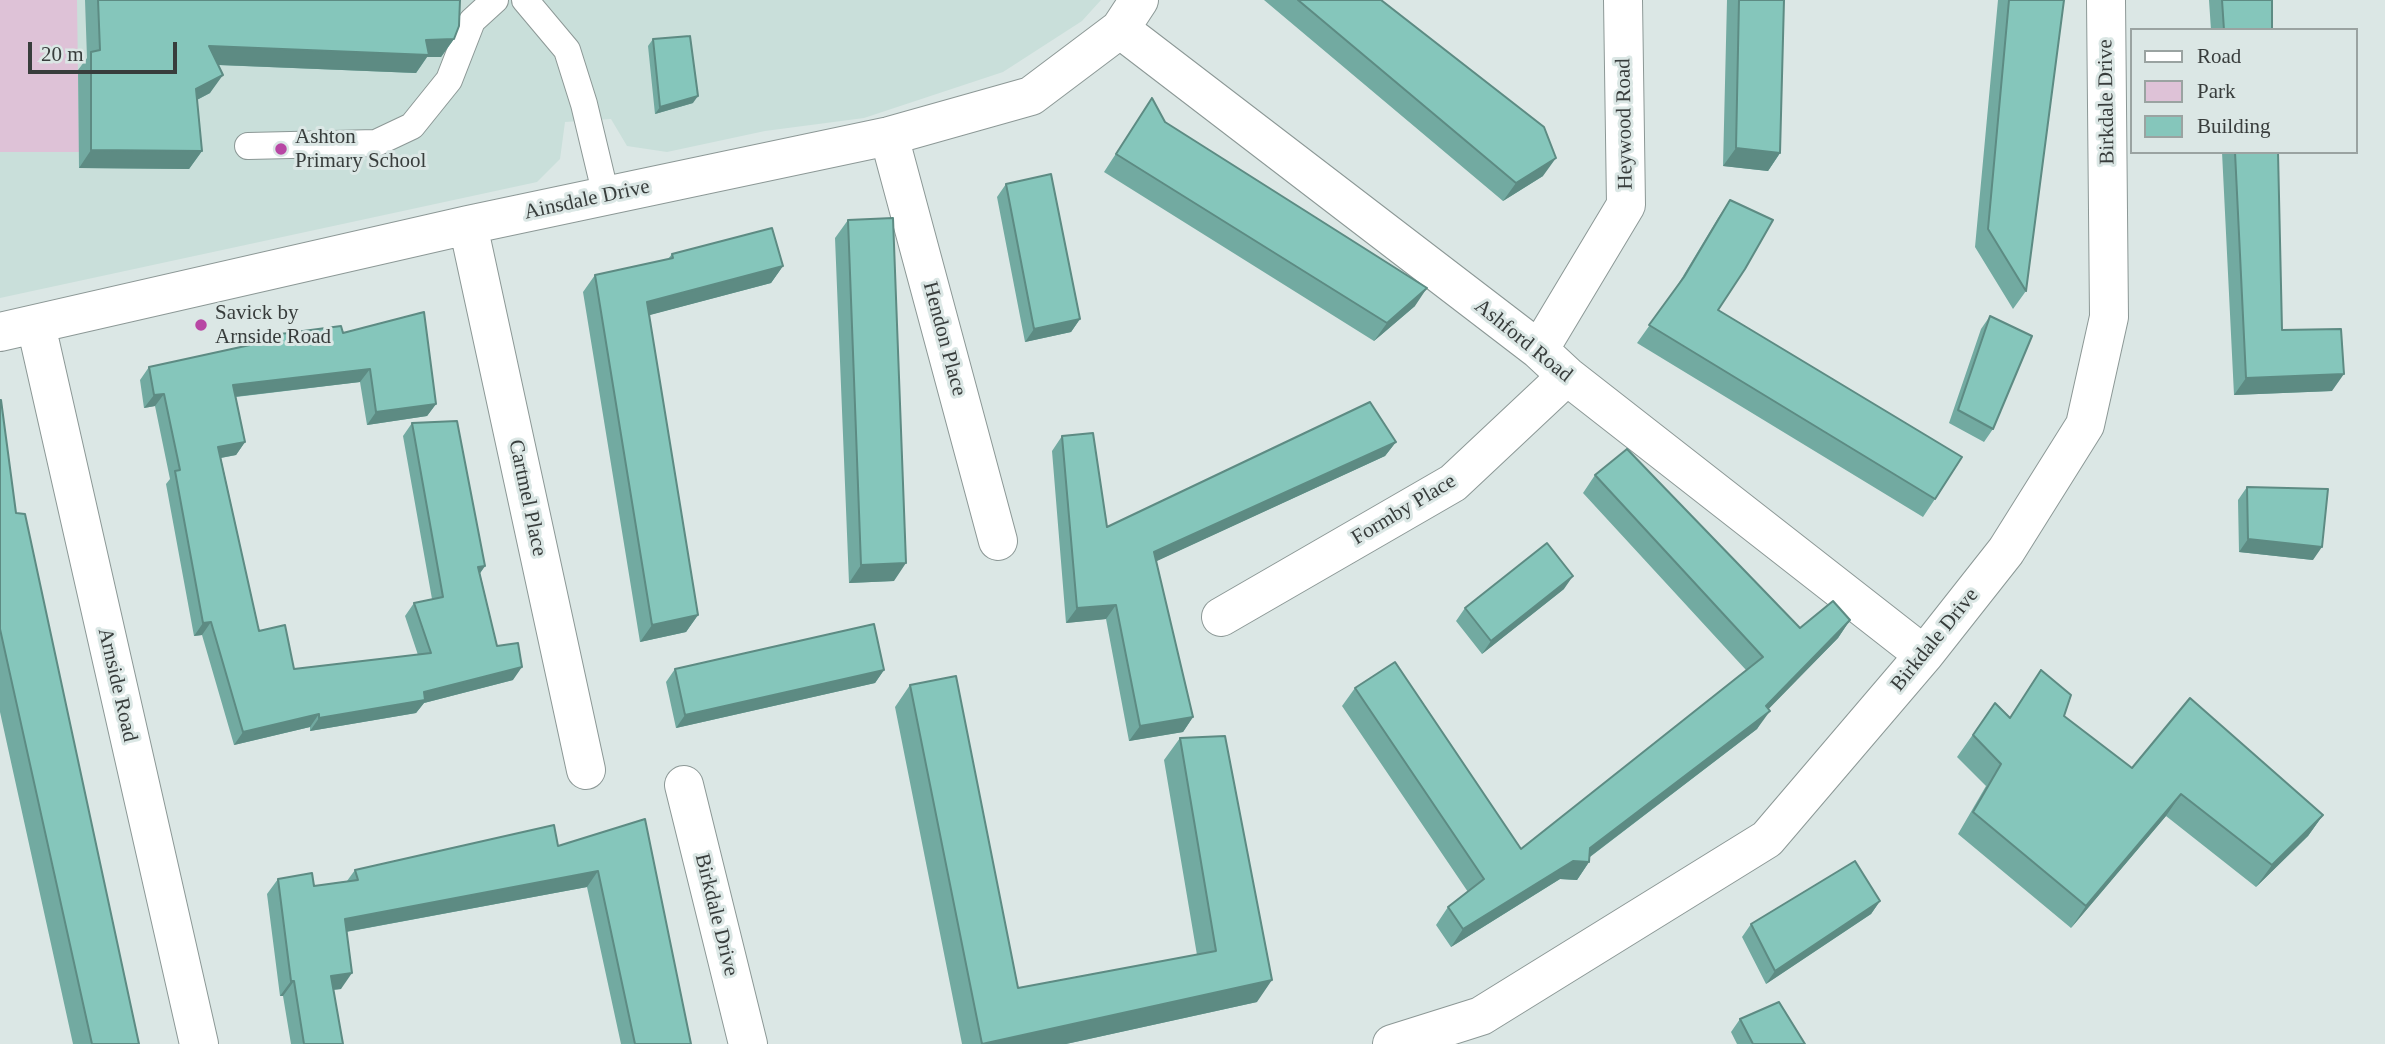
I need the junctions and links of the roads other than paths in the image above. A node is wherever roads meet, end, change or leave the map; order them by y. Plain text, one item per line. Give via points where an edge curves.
1 (495, 0) edge
2 (525, 0) edge
3 (1623, 0) edge
4 (2106, 0) edge
5 (1130, 15) edge
6 (890, 136) junction
7 (248, 146) dead end
8 (606, 196) junction
9 (468, 225) junction
10 (18, 329) edge
11 (1539, 350) junction
12 (1567, 376) junction
13 (998, 541) dead end
14 (1221, 617) dead end
15 (1924, 655) junction
16 (586, 770) dead end
17 (684, 785) dead end
18 (199, 1044) edge
19 (748, 1044) edge
20 (1392, 1044) edge

1 - 7 lane via 472,21 449,80 412,126 376,143
2 - 8 lane via 567,50
3 - 11 street, Heywood Road via 1626,205
4 - 15 street, Birkdale Drive via 2109,317 2085,425 2006,551
5 - 6 street, Ainsdale Drive via 1031,96
5 - 11 street, Ashford Road
6 - 8 street, Ainsdale Drive
6 - 13 street, Hendon Place
8 - 9 street, Ainsdale Drive
9 - 10 street, Ainsdale Drive
9 - 16 street, Cartmel Place
10 - 18 street, Arnside Road
11 - 12 street, Ashford Road
12 - 14 street, Formby Place via 1453,483
12 - 15 street, Ashford Road
15 - 20 street, Birkdale Drive via 1767,839 1481,1016
17 - 19 street, Birkdale Drive

